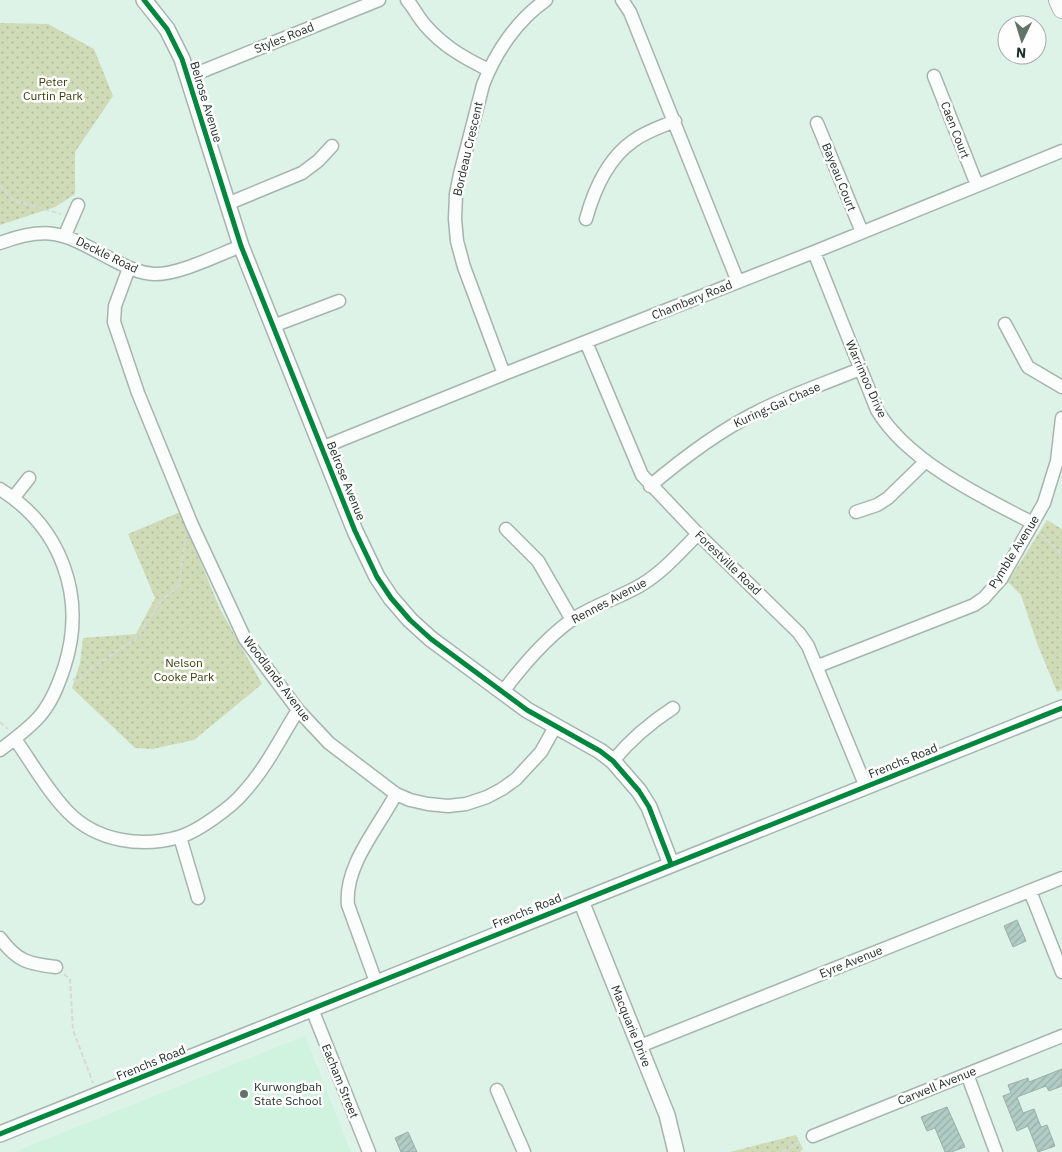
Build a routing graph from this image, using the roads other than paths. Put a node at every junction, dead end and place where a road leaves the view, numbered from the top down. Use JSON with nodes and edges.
{"nodes":[{"id":1,"x":144,"y":0,"type":"edge"},
{"id":2,"x":379,"y":0,"type":"edge"},
{"id":3,"x":407,"y":0,"type":"edge"},
{"id":4,"x":546,"y":0,"type":"edge"},
{"id":5,"x":622,"y":0,"type":"edge"},
{"id":6,"x":1058,"y":0,"type":"edge"},
{"id":7,"x":1062,"y":9,"type":"edge"},
{"id":8,"x":489,"y":70,"type":"junction"},
{"id":9,"x":934,"y":76,"type":"dead end"},
{"id":10,"x":188,"y":77,"type":"junction"},
{"id":11,"x":675,"y":121,"type":"junction"},
{"id":12,"x":817,"y":123,"type":"dead end"},
{"id":13,"x":332,"y":146,"type":"dead end"},
{"id":14,"x":1062,"y":151,"type":"edge"},
{"id":15,"x":977,"y":185,"type":"junction"},
{"id":16,"x":227,"y":204,"type":"junction"},
{"id":17,"x":78,"y":205,"type":"dead end"},
{"id":18,"x":586,"y":219,"type":"dead end"},
{"id":19,"x":862,"y":232,"type":"junction"},
{"id":20,"x":65,"y":235,"type":"junction"},
{"id":21,"x":0,"y":242,"type":"edge"},
{"id":22,"x":241,"y":246,"type":"junction"},
{"id":23,"x":814,"y":252,"type":"junction"},
{"id":24,"x":128,"y":268,"type":"junction"},
{"id":25,"x":738,"y":282,"type":"junction"},
{"id":26,"x":339,"y":301,"type":"dead end"},
{"id":27,"x":1005,"y":324,"type":"dead end"},
{"id":28,"x":273,"y":326,"type":"junction"},
{"id":29,"x":586,"y":342,"type":"junction"},
{"id":30,"x":860,"y":369,"type":"junction"},
{"id":31,"x":504,"y":374,"type":"junction"},
{"id":32,"x":1062,"y":387,"type":"edge"},
{"id":33,"x":1062,"y":418,"type":"edge"},
{"id":34,"x":321,"y":448,"type":"junction"},
{"id":35,"x":926,"y":461,"type":"junction"},
{"id":36,"x":28,"y":478,"type":"dead end"},
{"id":37,"x":650,"y":486,"type":"junction"},
{"id":38,"x":0,"y":489,"type":"edge"},
{"id":39,"x":14,"y":497,"type":"junction"},
{"id":40,"x":856,"y":512,"type":"dead end"},
{"id":41,"x":1033,"y":523,"type":"junction"},
{"id":42,"x":506,"y":529,"type":"dead end"},
{"id":43,"x":698,"y":534,"type":"junction"},
{"id":44,"x":572,"y":620,"type":"junction"},
{"id":45,"x":818,"y":666,"type":"junction"},
{"id":46,"x":502,"y":693,"type":"junction"},
{"id":47,"x":673,"y":708,"type":"dead end"},
{"id":48,"x":1062,"y":708,"type":"edge"},
{"id":49,"x":298,"y":710,"type":"junction"},
{"id":50,"x":555,"y":727,"type":"junction"},
{"id":51,"x":15,"y":739,"type":"junction"},
{"id":52,"x":0,"y":750,"type":"edge"},
{"id":53,"x":613,"y":761,"type":"junction"},
{"id":54,"x":866,"y":787,"type":"junction"},
{"id":55,"x":396,"y":794,"type":"junction"},
{"id":56,"x":180,"y":837,"type":"junction"},
{"id":57,"x":671,"y":864,"type":"junction"},
{"id":58,"x":1062,"y":878,"type":"edge"},
{"id":59,"x":1030,"y":891,"type":"junction"},
{"id":60,"x":198,"y":898,"type":"dead end"},
{"id":61,"x":581,"y":901,"type":"junction"},
{"id":62,"x":0,"y":938,"type":"edge"},
{"id":63,"x":56,"y":967,"type":"road end"},
{"id":64,"x":1062,"y":972,"type":"edge"},
{"id":65,"x":376,"y":982,"type":"junction"},
{"id":66,"x":312,"y":1009,"type":"junction"},
{"id":67,"x":1062,"y":1036,"type":"edge"},
{"id":68,"x":640,"y":1046,"type":"junction"},
{"id":69,"x":967,"y":1074,"type":"junction"},
{"id":70,"x":497,"y":1090,"type":"dead end"},
{"id":71,"x":0,"y":1134,"type":"edge"},
{"id":72,"x":813,"y":1136,"type":"road end"},
{"id":73,"x":369,"y":1152,"type":"edge"},
{"id":74,"x":524,"y":1152,"type":"edge"},
{"id":75,"x":676,"y":1152,"type":"edge"},
{"id":76,"x":996,"y":1152,"type":"edge"}],
"edges":[{"from":1,"to":10,"type":"street","name":"Belrose Avenue"},
{"from":2,"to":10,"type":"street","name":"Styles Road"},
{"from":3,"to":8,"type":"street"},
{"from":4,"to":8,"type":"street","name":"Bordeau Crescent"},
{"from":5,"to":11,"type":"street"},
{"from":6,"to":7,"type":"main road"},
{"from":8,"to":31,"type":"street","name":"Bordeau Crescent"},
{"from":9,"to":15,"type":"street","name":"Caen Court"},
{"from":10,"to":16,"type":"street","name":"Belrose Avenue"},
{"from":11,"to":18,"type":"street"},
{"from":11,"to":25,"type":"street"},
{"from":12,"to":19,"type":"street","name":"Bayeau Court"},
{"from":13,"to":16,"type":"street"},
{"from":14,"to":15,"type":"street","name":"Chambery Road"},
{"from":15,"to":19,"type":"street","name":"Chambery Road"},
{"from":16,"to":22,"type":"street","name":"Belrose Avenue"},
{"from":17,"to":20,"type":"street"},
{"from":19,"to":23,"type":"street","name":"Chambery Road"},
{"from":20,"to":21,"type":"street","name":"Deckle Road"},
{"from":20,"to":24,"type":"street","name":"Deckle Road"},
{"from":22,"to":24,"type":"street","name":"Deckle Road"},
{"from":22,"to":28,"type":"street","name":"Belrose Avenue"},
{"from":23,"to":25,"type":"street","name":"Chambery Road"},
{"from":23,"to":30,"type":"street","name":"Warrimoo Drive"},
{"from":24,"to":49,"type":"street","name":"Woodlands Avenue"},
{"from":25,"to":29,"type":"street","name":"Chambery Road"},
{"from":26,"to":28,"type":"street"},
{"from":27,"to":32,"type":"street"},
{"from":28,"to":34,"type":"street","name":"Belrose Avenue"},
{"from":29,"to":31,"type":"street","name":"Chambery Road"},
{"from":29,"to":37,"type":"street","name":"Forestville Road"},
{"from":30,"to":35,"type":"street","name":"Warrimoo Drive"},
{"from":30,"to":37,"type":"street","name":"Kuring-Gai Chase"},
{"from":31,"to":34,"type":"street","name":"Chambery Road"},
{"from":33,"to":41,"type":"street","name":"Pymble Avenue"},
{"from":34,"to":46,"type":"street","name":"Belrose Avenue"},
{"from":35,"to":40,"type":"street"},
{"from":35,"to":41,"type":"street","name":"Warrimoo Drive"},
{"from":36,"to":39,"type":"street"},
{"from":37,"to":43,"type":"street","name":"Forestville Road"},
{"from":38,"to":39,"type":"street"},
{"from":39,"to":51,"type":"street"},
{"from":41,"to":45,"type":"street","name":"Pymble Avenue"},
{"from":42,"to":44,"type":"street"},
{"from":43,"to":44,"type":"street","name":"Rennes Avenue"},
{"from":43,"to":45,"type":"street","name":"Forestville Road"},
{"from":44,"to":46,"type":"street","name":"Rennes Avenue"},
{"from":45,"to":54,"type":"street","name":"Forestville Road"},
{"from":46,"to":50,"type":"street","name":"Belrose Avenue"},
{"from":47,"to":53,"type":"street"},
{"from":48,"to":54,"type":"street","name":"Frenchs Road"},
{"from":49,"to":55,"type":"street","name":"Woodlands Avenue"},
{"from":49,"to":56,"type":"street"},
{"from":50,"to":53,"type":"street","name":"Belrose Avenue"},
{"from":50,"to":55,"type":"street","name":"Woodlands Avenue"},
{"from":51,"to":52,"type":"street"},
{"from":51,"to":56,"type":"street"},
{"from":53,"to":57,"type":"street","name":"Belrose Avenue"},
{"from":54,"to":57,"type":"street","name":"Frenchs Road"},
{"from":55,"to":65,"type":"street"},
{"from":56,"to":60,"type":"street"},
{"from":57,"to":61,"type":"street","name":"Frenchs Road"},
{"from":58,"to":59,"type":"street","name":"Eyre Avenue"},
{"from":59,"to":64,"type":"street"},
{"from":59,"to":68,"type":"street","name":"Eyre Avenue"},
{"from":61,"to":65,"type":"street","name":"Frenchs Road"},
{"from":61,"to":68,"type":"street","name":"Macquarie Drive"},
{"from":62,"to":63,"type":"street"},
{"from":65,"to":66,"type":"street","name":"Frenchs Road"},
{"from":66,"to":71,"type":"street","name":"Frenchs Road"},
{"from":66,"to":73,"type":"street","name":"Eacham Street"},
{"from":67,"to":69,"type":"street","name":"Carwell Avenue"},
{"from":68,"to":75,"type":"street","name":"Macquarie Drive"},
{"from":69,"to":72,"type":"street","name":"Carwell Avenue"},
{"from":69,"to":76,"type":"street"},
{"from":70,"to":74,"type":"street"}]}
